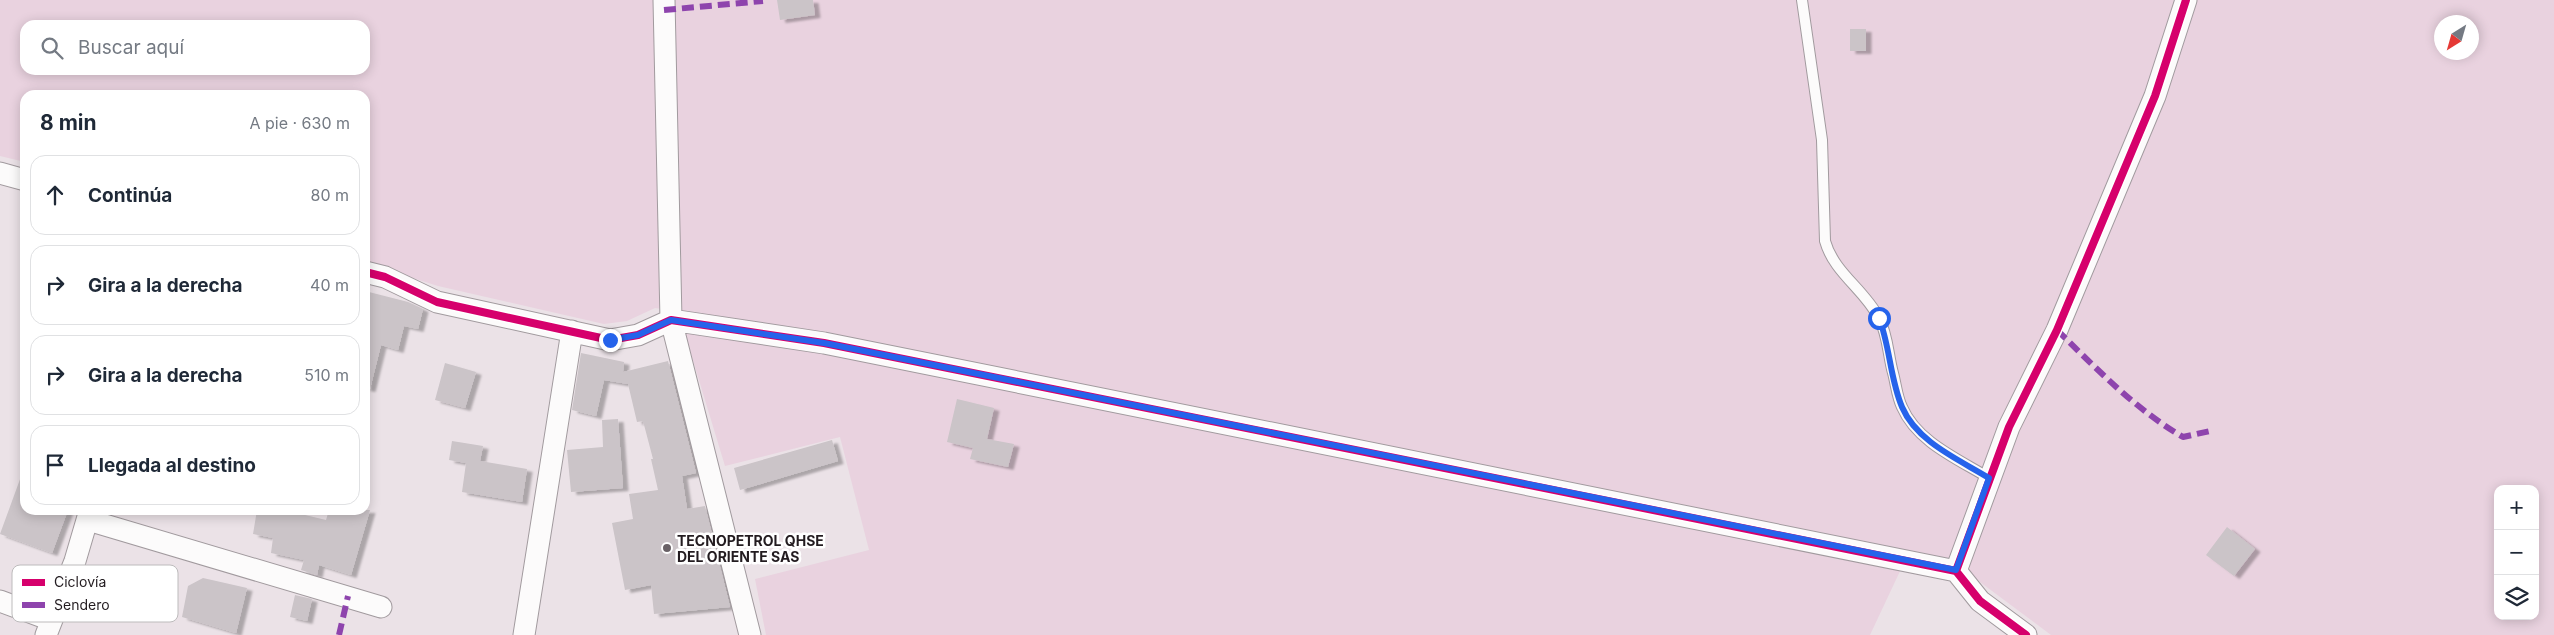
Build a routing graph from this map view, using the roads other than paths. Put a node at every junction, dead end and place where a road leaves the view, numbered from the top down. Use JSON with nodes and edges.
{"nodes":[{"id":1,"x":664,"y":0,"type":"edge"},
{"id":2,"x":1802,"y":0,"type":"edge"},
{"id":3,"x":2186,"y":0,"type":"edge"},
{"id":4,"x":0,"y":173,"type":"edge"},
{"id":5,"x":20,"y":179,"type":"edge"},
{"id":6,"x":370,"y":273,"type":"edge"},
{"id":7,"x":671,"y":320,"type":"junction"},
{"id":8,"x":572,"y":331,"type":"junction"},
{"id":9,"x":1989,"y":478,"type":"junction"},
{"id":10,"x":89,"y":515,"type":"edge"},
{"id":11,"x":71,"y":565,"type":"edge"},
{"id":12,"x":1956,"y":570,"type":"junction"},
{"id":13,"x":0,"y":601,"type":"edge"},
{"id":14,"x":381,"y":607,"type":"dead end"},
{"id":15,"x":12,"y":608,"type":"edge"},
{"id":16,"x":524,"y":635,"type":"edge"},
{"id":17,"x":750,"y":635,"type":"edge"},
{"id":18,"x":2026,"y":635,"type":"edge"}],
"edges":[{"from":1,"to":7,"type":"street"},
{"from":2,"to":9,"type":"lane"},
{"from":3,"to":9,"type":"street"},
{"from":4,"to":5,"type":"street"},
{"from":6,"to":8,"type":"street"},
{"from":7,"to":8,"type":"street"},
{"from":7,"to":12,"type":"street"},
{"from":7,"to":17,"type":"street"},
{"from":8,"to":16,"type":"street"},
{"from":9,"to":12,"type":"street"},
{"from":10,"to":11,"type":"street"},
{"from":10,"to":14,"type":"street"},
{"from":12,"to":18,"type":"street"},
{"from":13,"to":15,"type":"street"}]}
